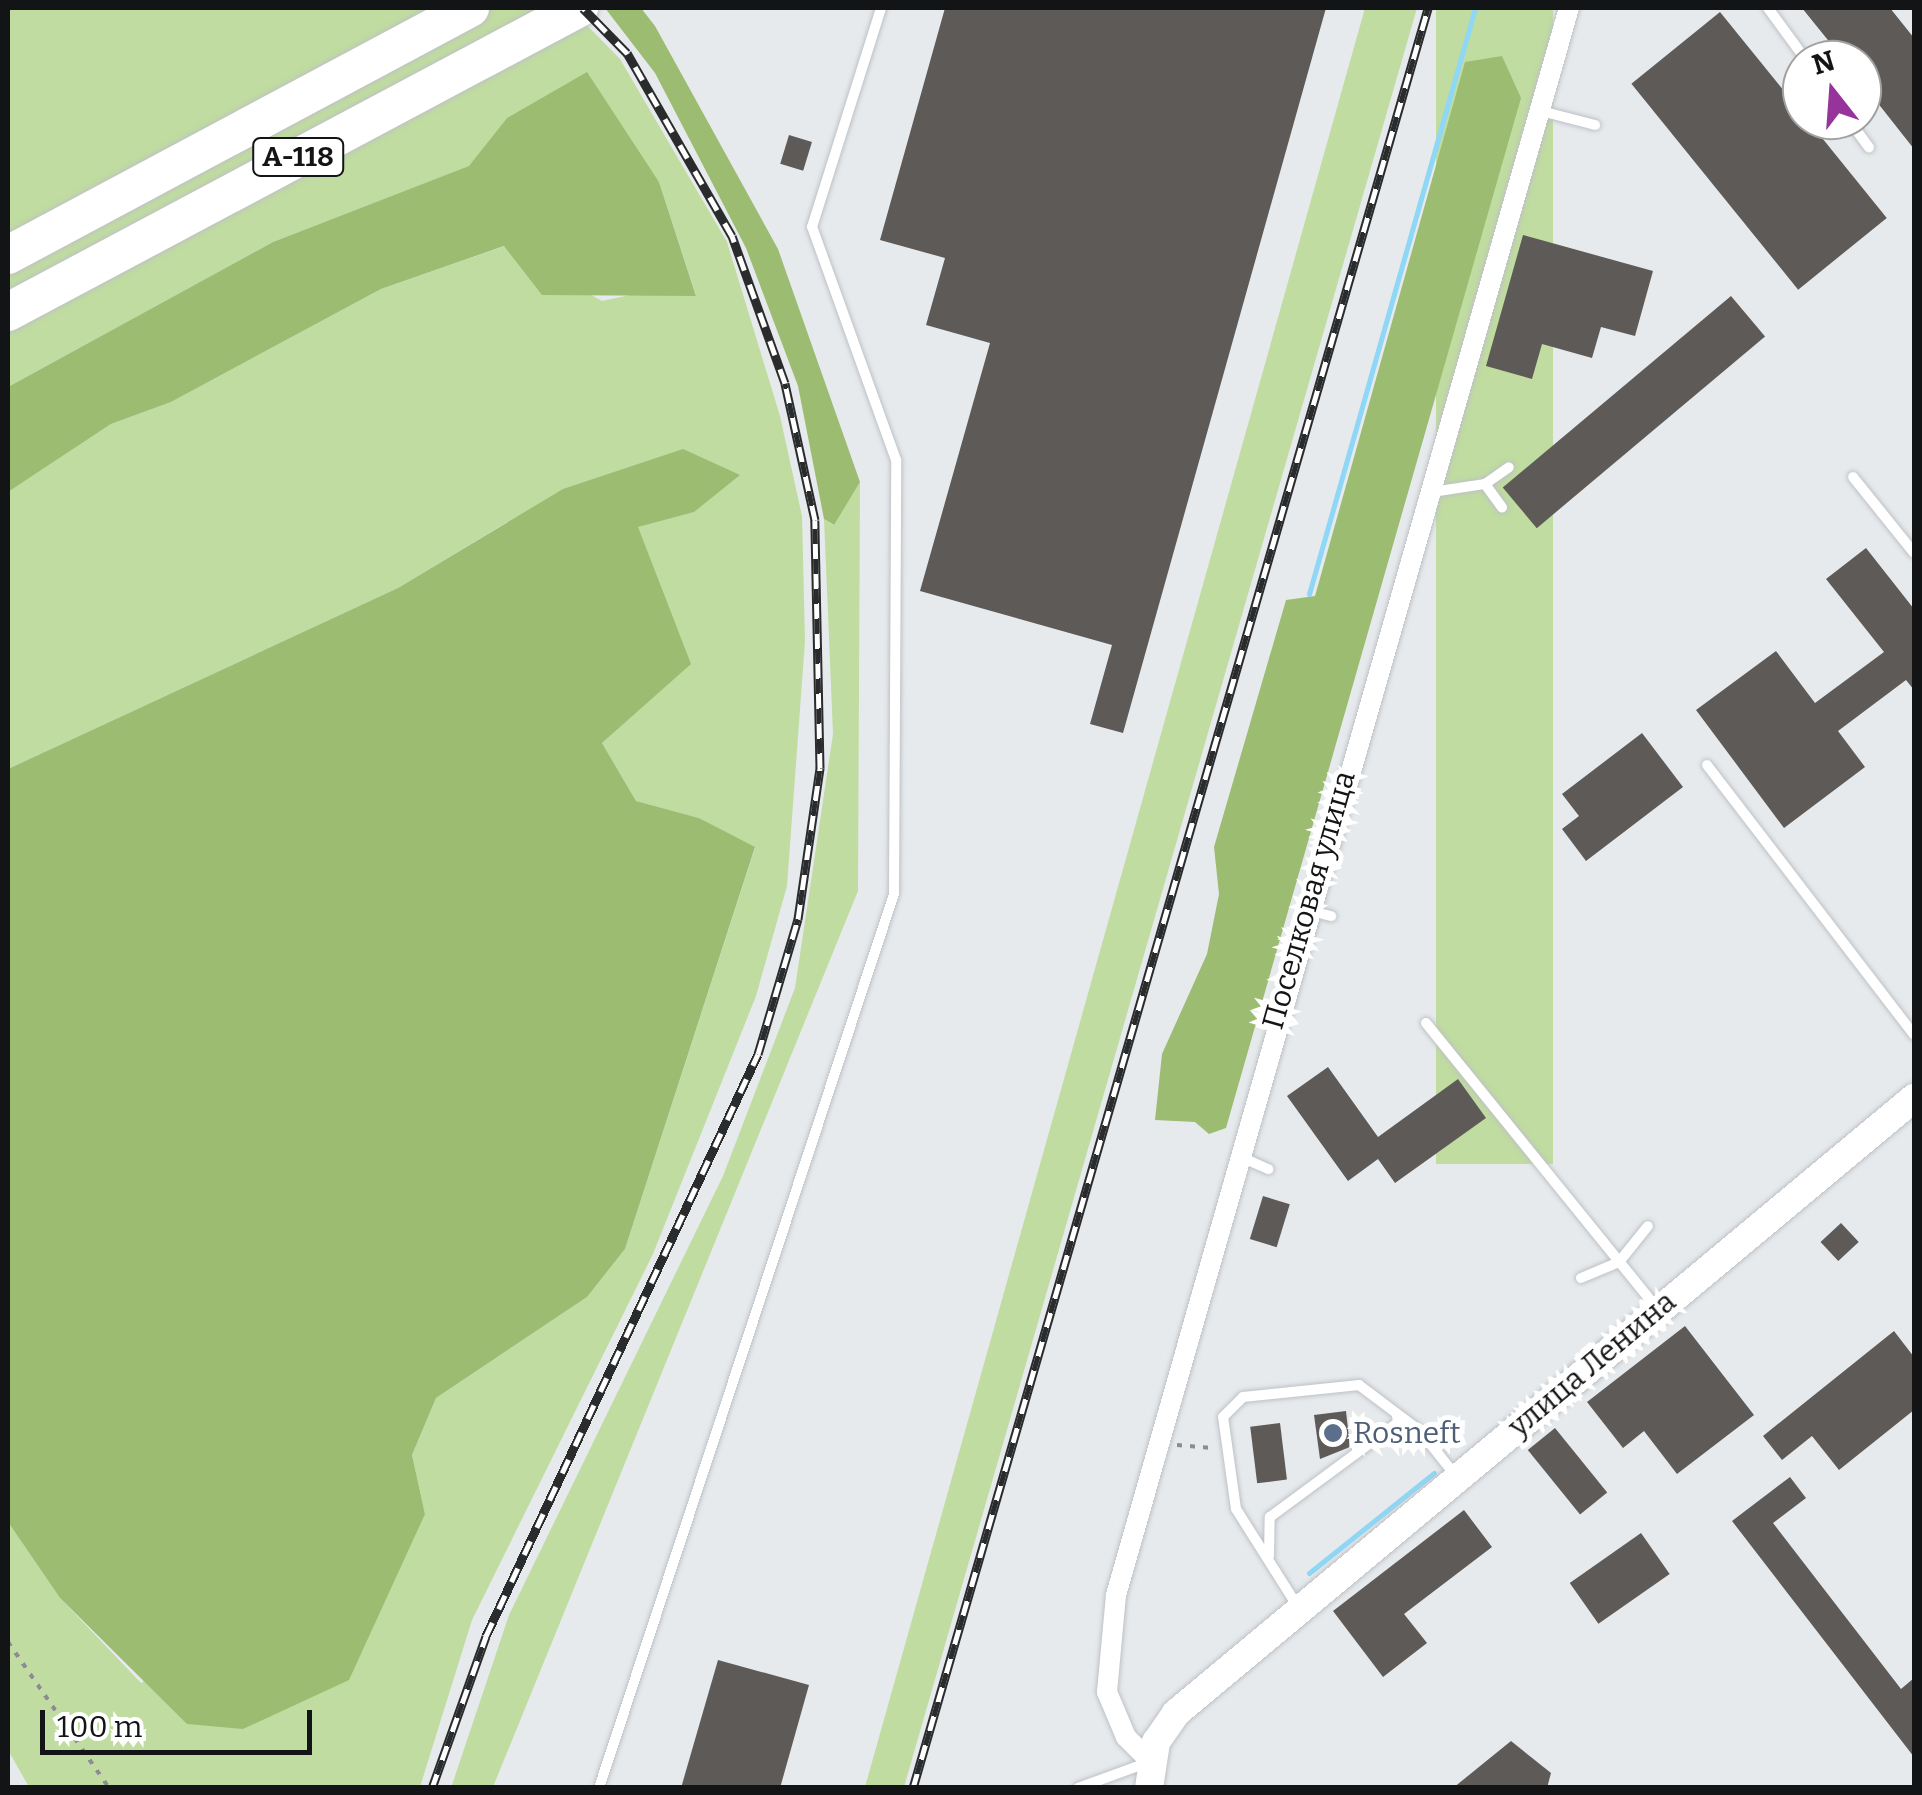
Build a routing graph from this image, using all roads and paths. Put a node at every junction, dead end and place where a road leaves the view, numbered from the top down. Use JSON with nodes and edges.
{"nodes":[{"id":1,"x":470,"y":8,"type":"edge"},
{"id":2,"x":579,"y":8,"type":"edge"},
{"id":3,"x":881,"y":8,"type":"edge"},
{"id":4,"x":1569,"y":8,"type":"edge"},
{"id":5,"x":1768,"y":8,"type":"edge"},
{"id":6,"x":1791,"y":40,"type":"edge"},
{"id":7,"x":1540,"y":110,"type":"junction"},
{"id":8,"x":1595,"y":125,"type":"dead end"},
{"id":9,"x":1863,"y":140,"type":"edge"},
{"id":10,"x":1869,"y":148,"type":"dead end"},
{"id":11,"x":8,"y":255,"type":"edge"},
{"id":12,"x":8,"y":312,"type":"edge"},
{"id":13,"x":1509,"y":467,"type":"dead end"},
{"id":14,"x":1853,"y":477,"type":"dead end"},
{"id":15,"x":1485,"y":484,"type":"junction"},
{"id":16,"x":1426,"y":493,"type":"junction"},
{"id":17,"x":1502,"y":507,"type":"dead end"},
{"id":18,"x":1914,"y":553,"type":"edge"},
{"id":19,"x":1708,"y":766,"type":"dead end"},
{"id":20,"x":1306,"y":909,"type":"junction"},
{"id":21,"x":1331,"y":916,"type":"dead end"},
{"id":22,"x":1426,"y":1024,"type":"dead end"},
{"id":23,"x":1914,"y":1035,"type":"edge"},
{"id":24,"x":1914,"y":1098,"type":"edge"},
{"id":25,"x":1236,"y":1155,"type":"junction"},
{"id":26,"x":1268,"y":1170,"type":"dead end"},
{"id":27,"x":1648,"y":1226,"type":"dead end"},
{"id":28,"x":1619,"y":1262,"type":"junction"},
{"id":29,"x":1581,"y":1278,"type":"dead end"},
{"id":30,"x":1658,"y":1310,"type":"junction"},
{"id":31,"x":1403,"y":1418,"type":"junction"},
{"id":32,"x":1157,"y":1444,"type":"junction"},
{"id":33,"x":1227,"y":1448,"type":"junction"},
{"id":34,"x":1457,"y":1476,"type":"junction"},
{"id":35,"x":1269,"y":1558,"type":"junction"},
{"id":36,"x":1300,"y":1610,"type":"junction"},
{"id":37,"x":8,"y":1642,"type":"edge"},
{"id":38,"x":1150,"y":1774,"type":"edge"},
{"id":39,"x":109,"y":1788,"type":"edge"},
{"id":40,"x":599,"y":1788,"type":"edge"},
{"id":41,"x":1078,"y":1788,"type":"edge"}],
"edges":[{"from":1,"to":11,"type":"highway","number":"А-118"},
{"from":2,"to":12,"type":"highway","number":"А-118"},
{"from":3,"to":40,"type":"lane"},
{"from":4,"to":7,"type":"street","name":"Поселковая улица"},
{"from":5,"to":6,"type":"lane"},
{"from":7,"to":8,"type":"lane"},
{"from":7,"to":16,"type":"street","name":"Поселковая улица"},
{"from":9,"to":10,"type":"lane"},
{"from":13,"to":15,"type":"lane"},
{"from":14,"to":18,"type":"lane"},
{"from":15,"to":16,"type":"lane"},
{"from":15,"to":17,"type":"lane"},
{"from":16,"to":20,"type":"street","name":"Поселковая улица"},
{"from":19,"to":23,"type":"lane"},
{"from":20,"to":21,"type":"lane"},
{"from":20,"to":25,"type":"street","name":"Поселковая улица"},
{"from":22,"to":28,"type":"lane"},
{"from":24,"to":30,"type":"street","name":"улица Ленина"},
{"from":25,"to":26,"type":"lane"},
{"from":25,"to":32,"type":"street","name":"Поселковая улица"},
{"from":27,"to":28,"type":"lane"},
{"from":28,"to":29,"type":"lane"},
{"from":28,"to":30,"type":"lane"},
{"from":30,"to":34,"type":"street","name":"улица Ленина"},
{"from":31,"to":33,"type":"lane"},
{"from":31,"to":34,"type":"lane"},
{"from":31,"to":35,"type":"lane"},
{"from":32,"to":33,"type":"path"},
{"from":32,"to":38,"type":"street","name":"Поселковая улица"},
{"from":33,"to":35,"type":"lane"},
{"from":34,"to":36,"type":"street","name":"улица Ленина"},
{"from":35,"to":36,"type":"lane"},
{"from":36,"to":38,"type":"street","name":"улица Ленина"},
{"from":37,"to":39,"type":"path"},
{"from":38,"to":41,"type":"lane"}]}
